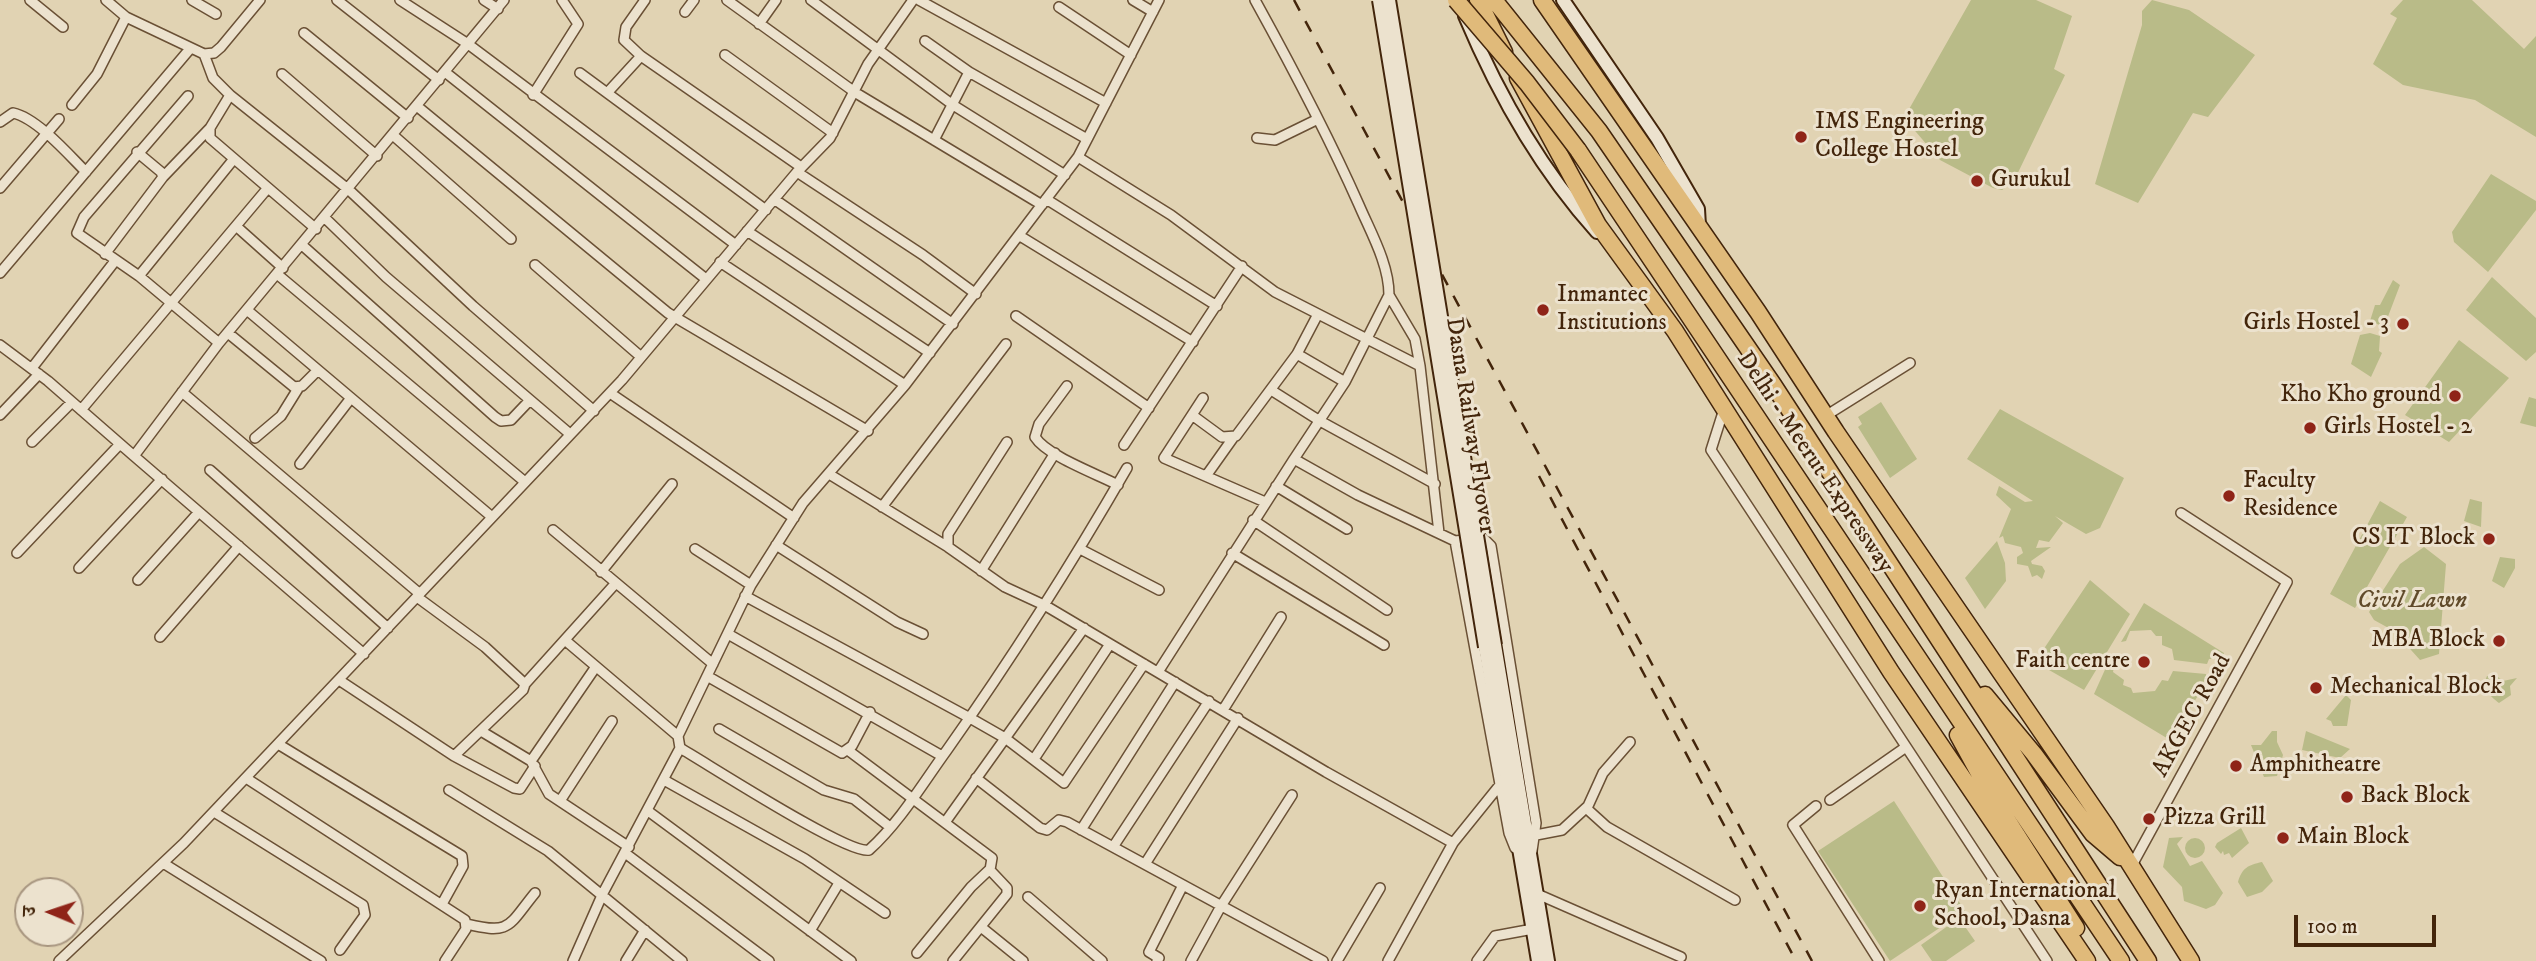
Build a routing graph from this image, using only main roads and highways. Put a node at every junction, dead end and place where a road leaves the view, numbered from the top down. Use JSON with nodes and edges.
{"nodes":[{"id":1,"x":1379,"y":0,"type":"edge"},
{"id":2,"x":1389,"y":0,"type":"edge"},
{"id":3,"x":1457,"y":0,"type":"edge"},
{"id":4,"x":1478,"y":0,"type":"edge"},
{"id":5,"x":1494,"y":0,"type":"edge"},
{"id":6,"x":1542,"y":0,"type":"edge"},
{"id":7,"x":1563,"y":0,"type":"edge"},
{"id":8,"x":1699,"y":226,"type":"junction"},
{"id":9,"x":1626,"y":263,"type":"junction"},
{"id":10,"x":1938,"y":639,"type":"junction"},
{"id":11,"x":1914,"y":653,"type":"junction"},
{"id":12,"x":1520,"y":816,"type":"junction"},
{"id":13,"x":1526,"y":858,"type":"junction"},
{"id":14,"x":2132,"y":867,"type":"junction"},
{"id":15,"x":1548,"y":960,"type":"edge"},
{"id":16,"x":2087,"y":961,"type":"edge"},
{"id":17,"x":2095,"y":961,"type":"edge"},
{"id":18,"x":2122,"y":961,"type":"edge"},
{"id":19,"x":2148,"y":961,"type":"edge"},
{"id":20,"x":2191,"y":961,"type":"edge"}],
"edges":[{"from":1,"to":12,"type":"main road","name":"Dasna Railway Flyover","bridge":true},
{"from":2,"to":12,"type":"main road","name":"Dasna Railway Flyover","bridge":true},
{"from":3,"to":9,"type":"main road"},
{"from":3,"to":11,"type":"highway","name":"Delhi - Meerut Expressway","bridge":true},
{"from":4,"to":9,"type":"highway"},
{"from":5,"to":10,"type":"highway","name":"Delhi - Meerut Expressway"},
{"from":6,"to":8,"type":"highway"},
{"from":7,"to":8,"type":"main road"},
{"from":8,"to":14,"type":"highway"},
{"from":9,"to":16,"type":"highway"},
{"from":10,"to":14,"type":"highway"},
{"from":10,"to":19,"type":"highway","name":"Delhi - Meerut Expressway"},
{"from":11,"to":17,"type":"highway"},
{"from":11,"to":18,"type":"highway","name":"Delhi - Meerut Expressway"},
{"from":12,"to":13,"type":"main road","name":"Dasna Railway Flyover"},
{"from":13,"to":15,"type":"main road"},
{"from":13,"to":15,"type":"main road"},
{"from":14,"to":20,"type":"highway"}]}
